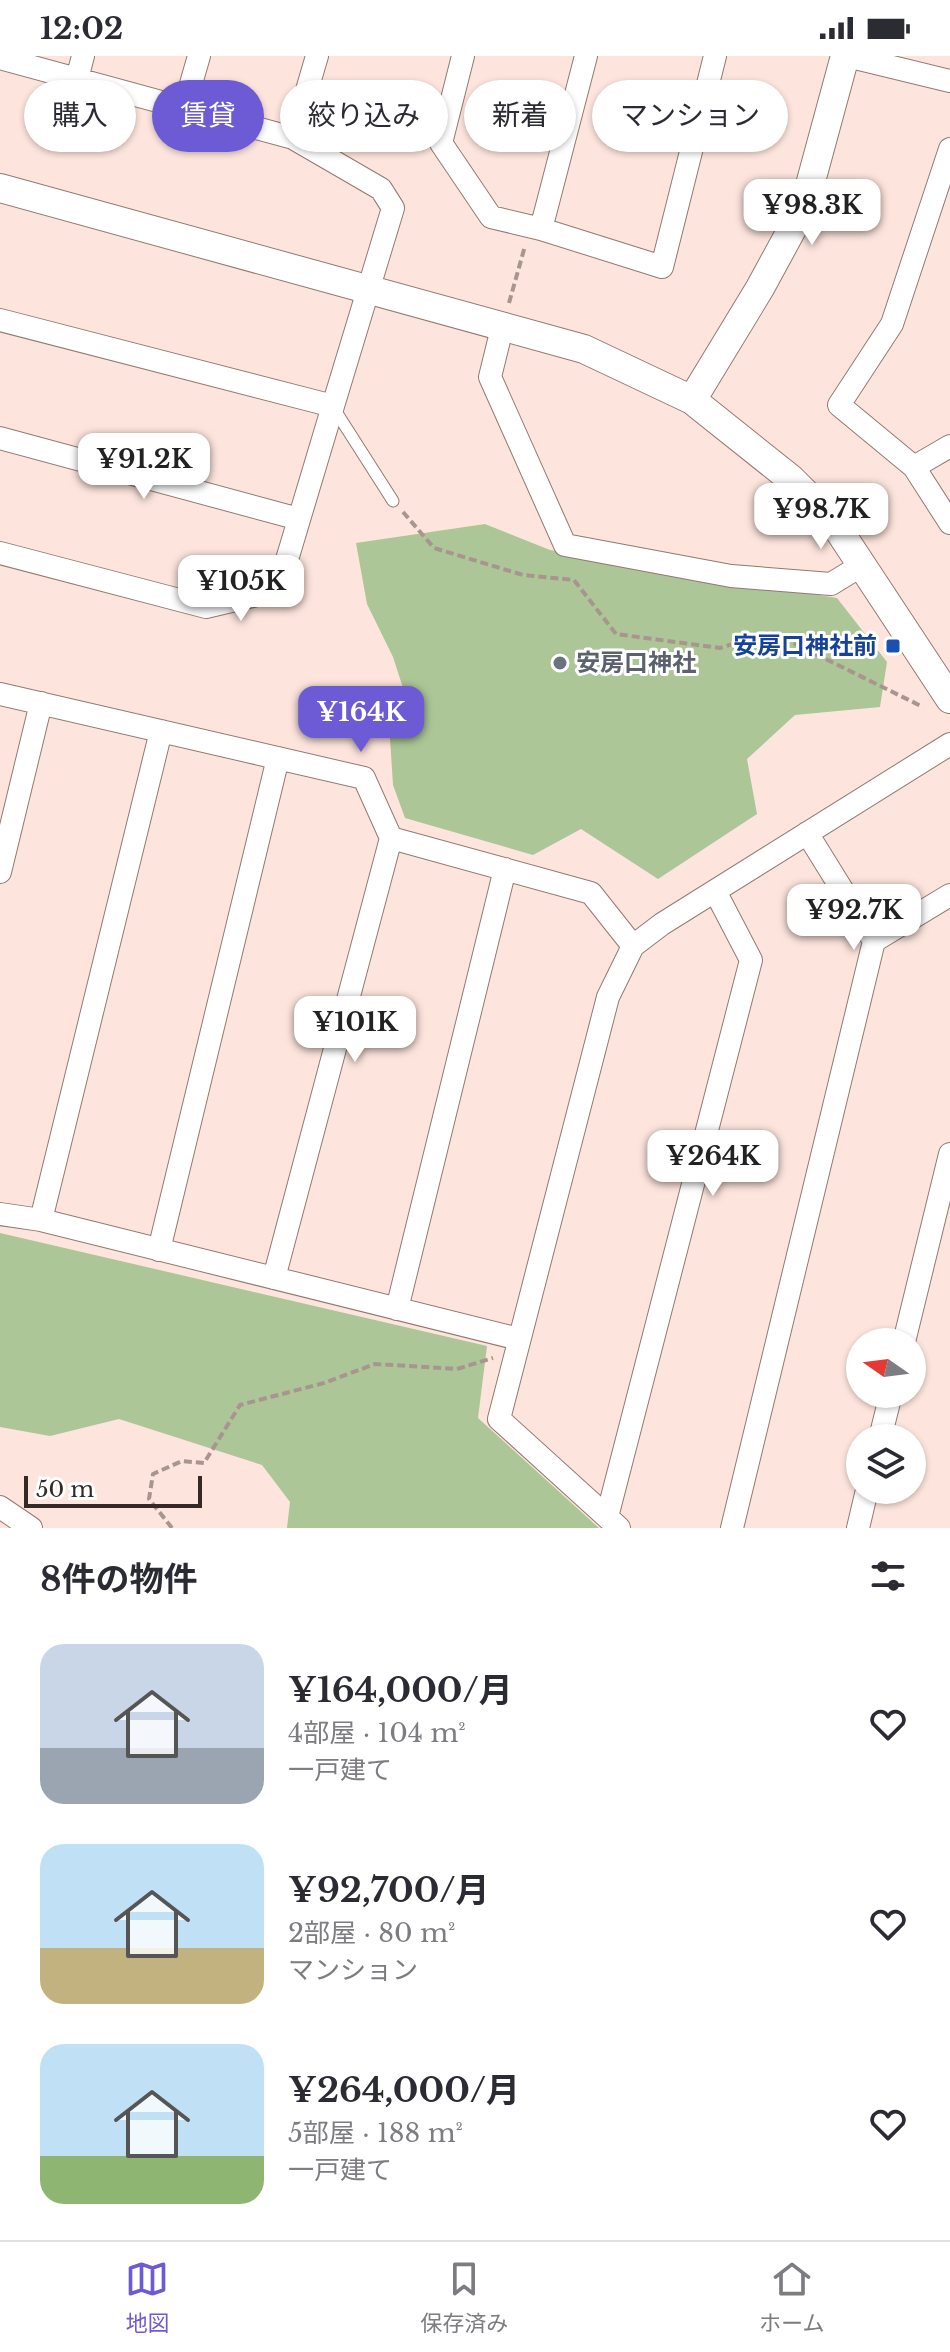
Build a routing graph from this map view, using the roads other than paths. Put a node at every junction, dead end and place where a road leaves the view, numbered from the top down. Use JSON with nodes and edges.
{"nodes":[{"id":1,"x":83,"y":56,"type":"edge"},
{"id":2,"x":199,"y":56,"type":"edge"},
{"id":3,"x":317,"y":56,"type":"edge"},
{"id":4,"x":463,"y":56,"type":"edge"},
{"id":5,"x":586,"y":56,"type":"edge"},
{"id":6,"x":715,"y":56,"type":"edge"},
{"id":7,"x":846,"y":56,"type":"edge"},
{"id":8,"x":0,"y":58,"type":"edge"},
{"id":9,"x":77,"y":79,"type":"junction"},
{"id":10,"x":192,"y":80,"type":"edge"},
{"id":11,"x":310,"y":80,"type":"edge"},
{"id":12,"x":950,"y":81,"type":"edge"},
{"id":13,"x":152,"y":99,"type":"edge"},
{"id":14,"x":950,"y":149,"type":"edge"},
{"id":15,"x":317,"y":152,"type":"edge"},
{"id":16,"x":0,"y":188,"type":"edge"},
{"id":17,"x":536,"y":228,"type":"junction"},
{"id":18,"x":367,"y":287,"type":"junction"},
{"id":19,"x":0,"y":320,"type":"edge"},
{"id":20,"x":503,"y":324,"type":"junction"},
{"id":21,"x":692,"y":400,"type":"junction"},
{"id":22,"x":333,"y":406,"type":"junction"},
{"id":23,"x":0,"y":438,"type":"edge"},
{"id":24,"x":950,"y":446,"type":"edge"},
{"id":25,"x":914,"y":467,"type":"junction"},
{"id":26,"x":393,"y":501,"type":"road end"},
{"id":27,"x":299,"y":519,"type":"junction"},
{"id":28,"x":950,"y":523,"type":"edge"},
{"id":29,"x":0,"y":553,"type":"edge"},
{"id":30,"x":862,"y":565,"type":"junction"},
{"id":31,"x":0,"y":694,"type":"edge"},
{"id":32,"x":41,"y":703,"type":"junction"},
{"id":33,"x":943,"y":707,"type":"edge"},
{"id":34,"x":161,"y":731,"type":"junction"},
{"id":35,"x":950,"y":744,"type":"edge"},
{"id":36,"x":278,"y":758,"type":"junction"},
{"id":37,"x":807,"y":833,"type":"junction"},
{"id":38,"x":391,"y":838,"type":"junction"},
{"id":39,"x":505,"y":869,"type":"junction"},
{"id":40,"x":0,"y":872,"type":"edge"},
{"id":41,"x":715,"y":891,"type":"junction"},
{"id":42,"x":950,"y":895,"type":"edge"},
{"id":43,"x":874,"y":941,"type":"junction"},
{"id":44,"x":633,"y":946,"type":"junction"},
{"id":45,"x":950,"y":1154,"type":"edge"},
{"id":46,"x":0,"y":1214,"type":"edge"},
{"id":47,"x":41,"y":1220,"type":"junction"},
{"id":48,"x":159,"y":1250,"type":"junction"},
{"id":49,"x":274,"y":1278,"type":"junction"},
{"id":50,"x":397,"y":1309,"type":"junction"},
{"id":51,"x":907,"y":1328,"type":"edge"},
{"id":52,"x":517,"y":1346,"type":"junction"},
{"id":53,"x":864,"y":1504,"type":"edge"},
{"id":54,"x":0,"y":1507,"type":"edge"},
{"id":55,"x":613,"y":1523,"type":"edge"},
{"id":56,"x":31,"y":1528,"type":"edge"},
{"id":57,"x":732,"y":1528,"type":"edge"},
{"id":58,"x":858,"y":1528,"type":"edge"}],
"edges":[{"from":1,"to":9,"type":"street"},
{"from":2,"to":10,"type":"street"},
{"from":3,"to":11,"type":"street"},
{"from":4,"to":17,"type":"street"},
{"from":5,"to":17,"type":"street"},
{"from":6,"to":17,"type":"street"},
{"from":7,"to":12,"type":"street"},
{"from":7,"to":21,"type":"street"},
{"from":8,"to":9,"type":"street"},
{"from":9,"to":13,"type":"street"},
{"from":14,"to":25,"type":"street"},
{"from":15,"to":18,"type":"street"},
{"from":16,"to":18,"type":"street"},
{"from":18,"to":20,"type":"street"},
{"from":18,"to":22,"type":"street"},
{"from":19,"to":22,"type":"street"},
{"from":20,"to":21,"type":"street"},
{"from":20,"to":30,"type":"street"},
{"from":21,"to":30,"type":"street"},
{"from":22,"to":26,"type":"lane"},
{"from":22,"to":27,"type":"street"},
{"from":23,"to":27,"type":"street"},
{"from":24,"to":25,"type":"street"},
{"from":25,"to":28,"type":"street"},
{"from":27,"to":29,"type":"street"},
{"from":30,"to":33,"type":"street"},
{"from":31,"to":32,"type":"street"},
{"from":32,"to":34,"type":"street"},
{"from":32,"to":40,"type":"street"},
{"from":34,"to":36,"type":"street"},
{"from":34,"to":47,"type":"street"},
{"from":35,"to":37,"type":"street"},
{"from":36,"to":38,"type":"street"},
{"from":36,"to":48,"type":"street"},
{"from":37,"to":41,"type":"street"},
{"from":37,"to":43,"type":"street"},
{"from":38,"to":39,"type":"street"},
{"from":38,"to":49,"type":"street"},
{"from":39,"to":44,"type":"street"},
{"from":39,"to":50,"type":"street"},
{"from":41,"to":44,"type":"street"},
{"from":41,"to":55,"type":"street"},
{"from":42,"to":43,"type":"street"},
{"from":43,"to":57,"type":"street"},
{"from":44,"to":52,"type":"street"},
{"from":45,"to":51,"type":"street"},
{"from":46,"to":47,"type":"street"},
{"from":47,"to":48,"type":"street"},
{"from":48,"to":49,"type":"street"},
{"from":49,"to":50,"type":"street"},
{"from":50,"to":52,"type":"street"},
{"from":52,"to":55,"type":"street"},
{"from":53,"to":58,"type":"street"},
{"from":54,"to":56,"type":"street"}]}
